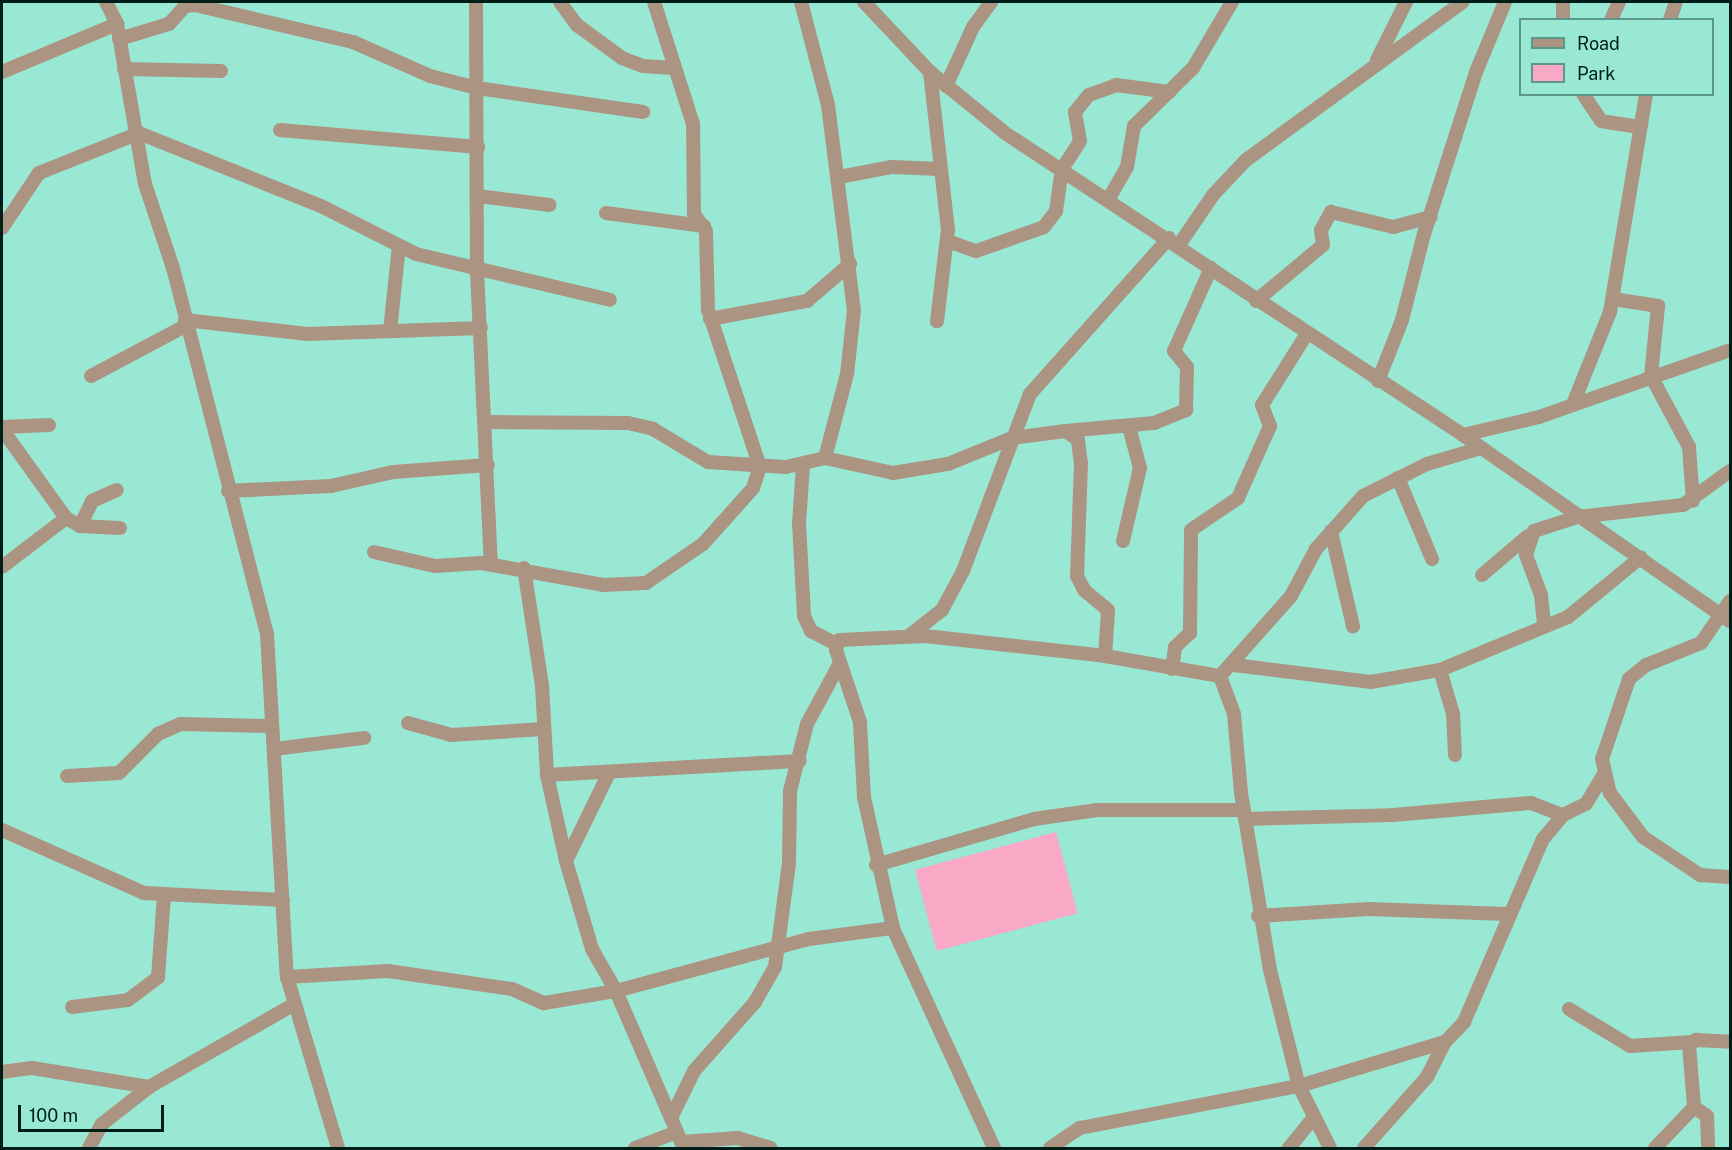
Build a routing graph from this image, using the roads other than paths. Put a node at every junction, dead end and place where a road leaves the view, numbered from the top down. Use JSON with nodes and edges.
{"nodes":[{"id":1,"x":106,"y":2,"type":"edge"},
{"id":2,"x":474,"y":2,"type":"edge"},
{"id":3,"x":560,"y":2,"type":"edge"},
{"id":4,"x":654,"y":2,"type":"edge"},
{"id":5,"x":801,"y":2,"type":"edge"},
{"id":6,"x":864,"y":2,"type":"edge"},
{"id":7,"x":991,"y":2,"type":"edge"},
{"id":8,"x":1233,"y":2,"type":"edge"},
{"id":9,"x":1406,"y":2,"type":"edge"},
{"id":10,"x":1463,"y":2,"type":"edge"},
{"id":11,"x":1505,"y":2,"type":"edge"},
{"id":12,"x":1563,"y":2,"type":"edge"},
{"id":13,"x":1619,"y":2,"type":"edge"},
{"id":14,"x":1676,"y":2,"type":"edge"},
{"id":15,"x":1563,"y":18,"type":"edge"},
{"id":16,"x":1612,"y":18,"type":"edge"},
{"id":17,"x":1671,"y":18,"type":"edge"},
{"id":18,"x":117,"y":24,"type":"junction"},
{"id":19,"x":119,"y":39,"type":"junction"},
{"id":20,"x":1376,"y":61,"type":"junction"},
{"id":21,"x":673,"y":68,"type":"junction"},
{"id":22,"x":124,"y":69,"type":"junction"},
{"id":23,"x":221,"y":71,"type":"dead end"},
{"id":24,"x":2,"y":72,"type":"edge"},
{"id":25,"x":930,"y":72,"type":"junction"},
{"id":26,"x":946,"y":86,"type":"junction"},
{"id":27,"x":477,"y":88,"type":"junction"},
{"id":28,"x":1170,"y":92,"type":"junction"},
{"id":29,"x":1584,"y":96,"type":"edge"},
{"id":30,"x":1646,"y":96,"type":"edge"},
{"id":31,"x":643,"y":112,"type":"dead end"},
{"id":32,"x":1638,"y":127,"type":"junction"},
{"id":33,"x":280,"y":130,"type":"dead end"},
{"id":34,"x":139,"y":134,"type":"junction"},
{"id":35,"x":478,"y":147,"type":"junction"},
{"id":36,"x":939,"y":169,"type":"junction"},
{"id":37,"x":1062,"y":169,"type":"junction"},
{"id":38,"x":839,"y":177,"type":"junction"},
{"id":39,"x":478,"y":196,"type":"junction"},
{"id":40,"x":1108,"y":200,"type":"junction"},
{"id":41,"x":549,"y":205,"type":"dead end"},
{"id":42,"x":606,"y":213,"type":"dead end"},
{"id":43,"x":1431,"y":217,"type":"junction"},
{"id":44,"x":704,"y":226,"type":"junction"},
{"id":45,"x":2,"y":228,"type":"edge"},
{"id":46,"x":948,"y":241,"type":"junction"},
{"id":47,"x":1174,"y":242,"type":"junction"},
{"id":48,"x":399,"y":246,"type":"junction"},
{"id":49,"x":850,"y":264,"type":"junction"},
{"id":50,"x":1211,"y":268,"type":"junction"},
{"id":51,"x":477,"y":271,"type":"junction"},
{"id":52,"x":1613,"y":299,"type":"junction"},
{"id":53,"x":610,"y":300,"type":"dead end"},
{"id":54,"x":1256,"y":301,"type":"junction"},
{"id":55,"x":710,"y":319,"type":"junction"},
{"id":56,"x":937,"y":321,"type":"dead end"},
{"id":57,"x":186,"y":323,"type":"junction"},
{"id":58,"x":481,"y":328,"type":"junction"},
{"id":59,"x":390,"y":331,"type":"junction"},
{"id":60,"x":1306,"y":335,"type":"junction"},
{"id":61,"x":1731,"y":350,"type":"edge"},
{"id":62,"x":91,"y":376,"type":"dead end"},
{"id":63,"x":1652,"y":376,"type":"junction"},
{"id":64,"x":1378,"y":381,"type":"junction"},
{"id":65,"x":1573,"y":404,"type":"junction"},
{"id":66,"x":488,"y":422,"type":"junction"},
{"id":67,"x":49,"y":425,"type":"dead end"},
{"id":68,"x":1129,"y":427,"type":"junction"},
{"id":69,"x":2,"y":428,"type":"edge"},
{"id":70,"x":1066,"y":431,"type":"junction"},
{"id":71,"x":1463,"y":435,"type":"junction"},
{"id":72,"x":1012,"y":438,"type":"junction"},
{"id":73,"x":1481,"y":448,"type":"junction"},
{"id":74,"x":825,"y":458,"type":"junction"},
{"id":75,"x":488,"y":465,"type":"junction"},
{"id":76,"x":803,"y":465,"type":"junction"},
{"id":77,"x":760,"y":467,"type":"junction"},
{"id":78,"x":1731,"y":471,"type":"edge"},
{"id":79,"x":1398,"y":478,"type":"junction"},
{"id":80,"x":117,"y":490,"type":"dead end"},
{"id":81,"x":228,"y":491,"type":"junction"},
{"id":82,"x":1693,"y":501,"type":"junction"},
{"id":83,"x":1577,"y":517,"type":"junction"},
{"id":84,"x":66,"y":518,"type":"junction"},
{"id":85,"x":80,"y":526,"type":"junction"},
{"id":86,"x":120,"y":528,"type":"dead end"},
{"id":87,"x":1331,"y":531,"type":"junction"},
{"id":88,"x":1528,"y":536,"type":"junction"},
{"id":89,"x":1124,"y":541,"type":"dead end"},
{"id":90,"x":374,"y":552,"type":"dead end"},
{"id":91,"x":1641,"y":557,"type":"junction"},
{"id":92,"x":1432,"y":559,"type":"dead end"},
{"id":93,"x":492,"y":565,"type":"junction"},
{"id":94,"x":2,"y":567,"type":"edge"},
{"id":95,"x":524,"y":568,"type":"junction"},
{"id":96,"x":1482,"y":574,"type":"dead end"},
{"id":97,"x":1731,"y":601,"type":"edge"},
{"id":98,"x":1726,"y":618,"type":"edge"},
{"id":99,"x":1544,"y":624,"type":"junction"},
{"id":100,"x":1353,"y":626,"type":"dead end"},
{"id":101,"x":910,"y":635,"type":"junction"},
{"id":102,"x":837,"y":644,"type":"junction"},
{"id":103,"x":1105,"y":656,"type":"junction"},
{"id":104,"x":840,"y":663,"type":"junction"},
{"id":105,"x":1234,"y":665,"type":"junction"},
{"id":106,"x":1172,"y":669,"type":"junction"},
{"id":107,"x":1440,"y":670,"type":"junction"},
{"id":108,"x":1220,"y":676,"type":"junction"},
{"id":109,"x":408,"y":723,"type":"dead end"},
{"id":110,"x":271,"y":726,"type":"junction"},
{"id":111,"x":543,"y":729,"type":"junction"},
{"id":112,"x":364,"y":738,"type":"dead end"},
{"id":113,"x":274,"y":749,"type":"junction"},
{"id":114,"x":1455,"y":755,"type":"dead end"},
{"id":115,"x":800,"y":761,"type":"junction"},
{"id":116,"x":609,"y":773,"type":"junction"},
{"id":117,"x":547,"y":775,"type":"junction"},
{"id":118,"x":66,"y":776,"type":"dead end"},
{"id":119,"x":1603,"y":776,"type":"junction"},
{"id":120,"x":1245,"y":814,"type":"junction"},
{"id":121,"x":1563,"y":815,"type":"junction"},
{"id":122,"x":2,"y":830,"type":"edge"},
{"id":123,"x":566,"y":861,"type":"junction"},
{"id":124,"x":876,"y":865,"type":"junction"},
{"id":125,"x":1731,"y":877,"type":"edge"},
{"id":126,"x":164,"y":896,"type":"junction"},
{"id":127,"x":283,"y":900,"type":"junction"},
{"id":128,"x":1506,"y":914,"type":"junction"},
{"id":129,"x":1258,"y":916,"type":"junction"},
{"id":130,"x":893,"y":928,"type":"junction"},
{"id":131,"x":780,"y":946,"type":"junction"},
{"id":132,"x":287,"y":977,"type":"junction"},
{"id":133,"x":616,"y":991,"type":"junction"},
{"id":134,"x":293,"y":1005,"type":"junction"},
{"id":135,"x":72,"y":1007,"type":"dead end"},
{"id":136,"x":1569,"y":1009,"type":"dead end"},
{"id":137,"x":1445,"y":1042,"type":"junction"},
{"id":138,"x":1692,"y":1042,"type":"junction"},
{"id":139,"x":1731,"y":1042,"type":"edge"},
{"id":140,"x":2,"y":1072,"type":"edge"},
{"id":141,"x":1299,"y":1086,"type":"junction"},
{"id":142,"x":149,"y":1088,"type":"junction"},
{"id":143,"x":1694,"y":1107,"type":"junction"},
{"id":144,"x":671,"y":1118,"type":"junction"},
{"id":145,"x":1313,"y":1118,"type":"junction"},
{"id":146,"x":681,"y":1141,"type":"edge"},
{"id":147,"x":88,"y":1149,"type":"edge"},
{"id":148,"x":338,"y":1149,"type":"edge"},
{"id":149,"x":635,"y":1149,"type":"edge"},
{"id":150,"x":770,"y":1149,"type":"edge"},
{"id":151,"x":994,"y":1149,"type":"edge"},
{"id":152,"x":1050,"y":1149,"type":"edge"},
{"id":153,"x":1289,"y":1149,"type":"edge"},
{"id":154,"x":1330,"y":1149,"type":"edge"},
{"id":155,"x":1364,"y":1149,"type":"edge"},
{"id":156,"x":1655,"y":1149,"type":"edge"},
{"id":157,"x":1708,"y":1149,"type":"edge"}],
"edges":[{"from":1,"to":18,"type":"street"},
{"from":2,"to":27,"type":"street"},
{"from":3,"to":21,"type":"street"},
{"from":4,"to":21,"type":"street"},
{"from":5,"to":38,"type":"street"},
{"from":6,"to":25,"type":"street"},
{"from":7,"to":26,"type":"street"},
{"from":8,"to":28,"type":"street"},
{"from":9,"to":20,"type":"street"},
{"from":10,"to":20,"type":"street"},
{"from":11,"to":43,"type":"street"},
{"from":12,"to":15,"type":"street"},
{"from":13,"to":16,"type":"street"},
{"from":14,"to":17,"type":"street"},
{"from":18,"to":19,"type":"street"},
{"from":18,"to":24,"type":"street"},
{"from":19,"to":22,"type":"street"},
{"from":19,"to":27,"type":"street"},
{"from":20,"to":47,"type":"street"},
{"from":21,"to":44,"type":"street"},
{"from":22,"to":23,"type":"street"},
{"from":22,"to":34,"type":"street"},
{"from":25,"to":26,"type":"street"},
{"from":25,"to":36,"type":"street"},
{"from":26,"to":37,"type":"street"},
{"from":27,"to":31,"type":"street"},
{"from":27,"to":35,"type":"street"},
{"from":28,"to":37,"type":"street"},
{"from":28,"to":40,"type":"street"},
{"from":29,"to":32,"type":"street"},
{"from":30,"to":32,"type":"street"},
{"from":32,"to":52,"type":"street"},
{"from":33,"to":35,"type":"street"},
{"from":34,"to":45,"type":"street"},
{"from":34,"to":48,"type":"street"},
{"from":34,"to":57,"type":"street"},
{"from":35,"to":39,"type":"street"},
{"from":36,"to":38,"type":"street"},
{"from":36,"to":46,"type":"street"},
{"from":37,"to":40,"type":"street"},
{"from":37,"to":46,"type":"street"},
{"from":38,"to":49,"type":"street"},
{"from":39,"to":41,"type":"street"},
{"from":39,"to":51,"type":"street"},
{"from":40,"to":47,"type":"street"},
{"from":42,"to":44,"type":"street"},
{"from":43,"to":54,"type":"street"},
{"from":43,"to":64,"type":"street"},
{"from":44,"to":55,"type":"street"},
{"from":46,"to":56,"type":"street"},
{"from":47,"to":50,"type":"street"},
{"from":47,"to":72,"type":"street"},
{"from":48,"to":51,"type":"street"},
{"from":48,"to":59,"type":"street"},
{"from":49,"to":55,"type":"street"},
{"from":49,"to":74,"type":"street"},
{"from":50,"to":54,"type":"street"},
{"from":50,"to":68,"type":"street"},
{"from":51,"to":53,"type":"street"},
{"from":51,"to":58,"type":"street"},
{"from":52,"to":63,"type":"street"},
{"from":52,"to":65,"type":"street"},
{"from":54,"to":60,"type":"street"},
{"from":55,"to":77,"type":"street"},
{"from":57,"to":59,"type":"street"},
{"from":57,"to":62,"type":"street"},
{"from":57,"to":81,"type":"street"},
{"from":58,"to":59,"type":"street"},
{"from":58,"to":66,"type":"street"},
{"from":60,"to":64,"type":"street"},
{"from":60,"to":106,"type":"street"},
{"from":61,"to":63,"type":"street"},
{"from":63,"to":65,"type":"street"},
{"from":63,"to":82,"type":"street"},
{"from":64,"to":71,"type":"street"},
{"from":65,"to":71,"type":"street"},
{"from":66,"to":75,"type":"street"},
{"from":66,"to":77,"type":"street"},
{"from":67,"to":69,"type":"street"},
{"from":68,"to":70,"type":"street"},
{"from":68,"to":89,"type":"street"},
{"from":69,"to":84,"type":"street"},
{"from":70,"to":72,"type":"street"},
{"from":70,"to":103,"type":"street"},
{"from":71,"to":73,"type":"street"},
{"from":72,"to":74,"type":"street"},
{"from":72,"to":101,"type":"street"},
{"from":73,"to":79,"type":"street"},
{"from":73,"to":83,"type":"street"},
{"from":74,"to":76,"type":"street"},
{"from":75,"to":81,"type":"street"},
{"from":75,"to":93,"type":"street"},
{"from":76,"to":77,"type":"street"},
{"from":76,"to":102,"type":"street"},
{"from":77,"to":95,"type":"street"},
{"from":78,"to":82,"type":"street"},
{"from":79,"to":87,"type":"street"},
{"from":79,"to":92,"type":"street"},
{"from":80,"to":85,"type":"street"},
{"from":81,"to":110,"type":"street"},
{"from":82,"to":83,"type":"street"},
{"from":83,"to":88,"type":"street"},
{"from":83,"to":91,"type":"street"},
{"from":84,"to":85,"type":"street"},
{"from":84,"to":94,"type":"street"},
{"from":85,"to":86,"type":"street"},
{"from":87,"to":100,"type":"street"},
{"from":87,"to":105,"type":"street"},
{"from":88,"to":96,"type":"street"},
{"from":88,"to":99,"type":"street"},
{"from":90,"to":93,"type":"street"},
{"from":91,"to":98,"type":"street"},
{"from":91,"to":99,"type":"street"},
{"from":93,"to":95,"type":"street"},
{"from":95,"to":111,"type":"street"},
{"from":97,"to":98,"type":"street"},
{"from":98,"to":119,"type":"street"},
{"from":99,"to":107,"type":"street"},
{"from":101,"to":102,"type":"street"},
{"from":101,"to":103,"type":"street"},
{"from":102,"to":104,"type":"street"},
{"from":103,"to":106,"type":"street"},
{"from":104,"to":115,"type":"street"},
{"from":104,"to":124,"type":"street"},
{"from":105,"to":107,"type":"street"},
{"from":105,"to":108,"type":"street"},
{"from":106,"to":108,"type":"street"},
{"from":107,"to":114,"type":"street"},
{"from":108,"to":120,"type":"street"},
{"from":109,"to":111,"type":"street"},
{"from":110,"to":113,"type":"street"},
{"from":110,"to":118,"type":"street"},
{"from":111,"to":117,"type":"street"},
{"from":112,"to":113,"type":"street"},
{"from":113,"to":127,"type":"street"},
{"from":115,"to":116,"type":"street"},
{"from":115,"to":131,"type":"street"},
{"from":116,"to":117,"type":"street"},
{"from":116,"to":123,"type":"street"},
{"from":117,"to":123,"type":"street"},
{"from":119,"to":121,"type":"street"},
{"from":119,"to":125,"type":"street"},
{"from":120,"to":121,"type":"street"},
{"from":120,"to":124,"type":"street"},
{"from":120,"to":129,"type":"street"},
{"from":121,"to":128,"type":"street"},
{"from":122,"to":126,"type":"street"},
{"from":123,"to":133,"type":"street"},
{"from":124,"to":130,"type":"street"},
{"from":126,"to":127,"type":"street"},
{"from":126,"to":135,"type":"street"},
{"from":127,"to":132,"type":"street"},
{"from":128,"to":129,"type":"street"},
{"from":128,"to":137,"type":"street"},
{"from":129,"to":141,"type":"street"},
{"from":130,"to":131,"type":"street"},
{"from":130,"to":151,"type":"street"},
{"from":131,"to":133,"type":"street"},
{"from":131,"to":144,"type":"street"},
{"from":132,"to":133,"type":"street"},
{"from":132,"to":134,"type":"street"},
{"from":133,"to":144,"type":"street"},
{"from":134,"to":142,"type":"street"},
{"from":134,"to":148,"type":"street"},
{"from":136,"to":138,"type":"street"},
{"from":137,"to":141,"type":"street"},
{"from":137,"to":155,"type":"street"},
{"from":138,"to":139,"type":"street"},
{"from":138,"to":143,"type":"street"},
{"from":140,"to":142,"type":"street"},
{"from":141,"to":145,"type":"street"},
{"from":141,"to":152,"type":"street"},
{"from":142,"to":147,"type":"street"},
{"from":143,"to":156,"type":"street"},
{"from":143,"to":157,"type":"street"},
{"from":144,"to":146,"type":"street"},
{"from":145,"to":153,"type":"street"},
{"from":145,"to":154,"type":"street"},
{"from":146,"to":149,"type":"street"},
{"from":146,"to":150,"type":"street"}]}
